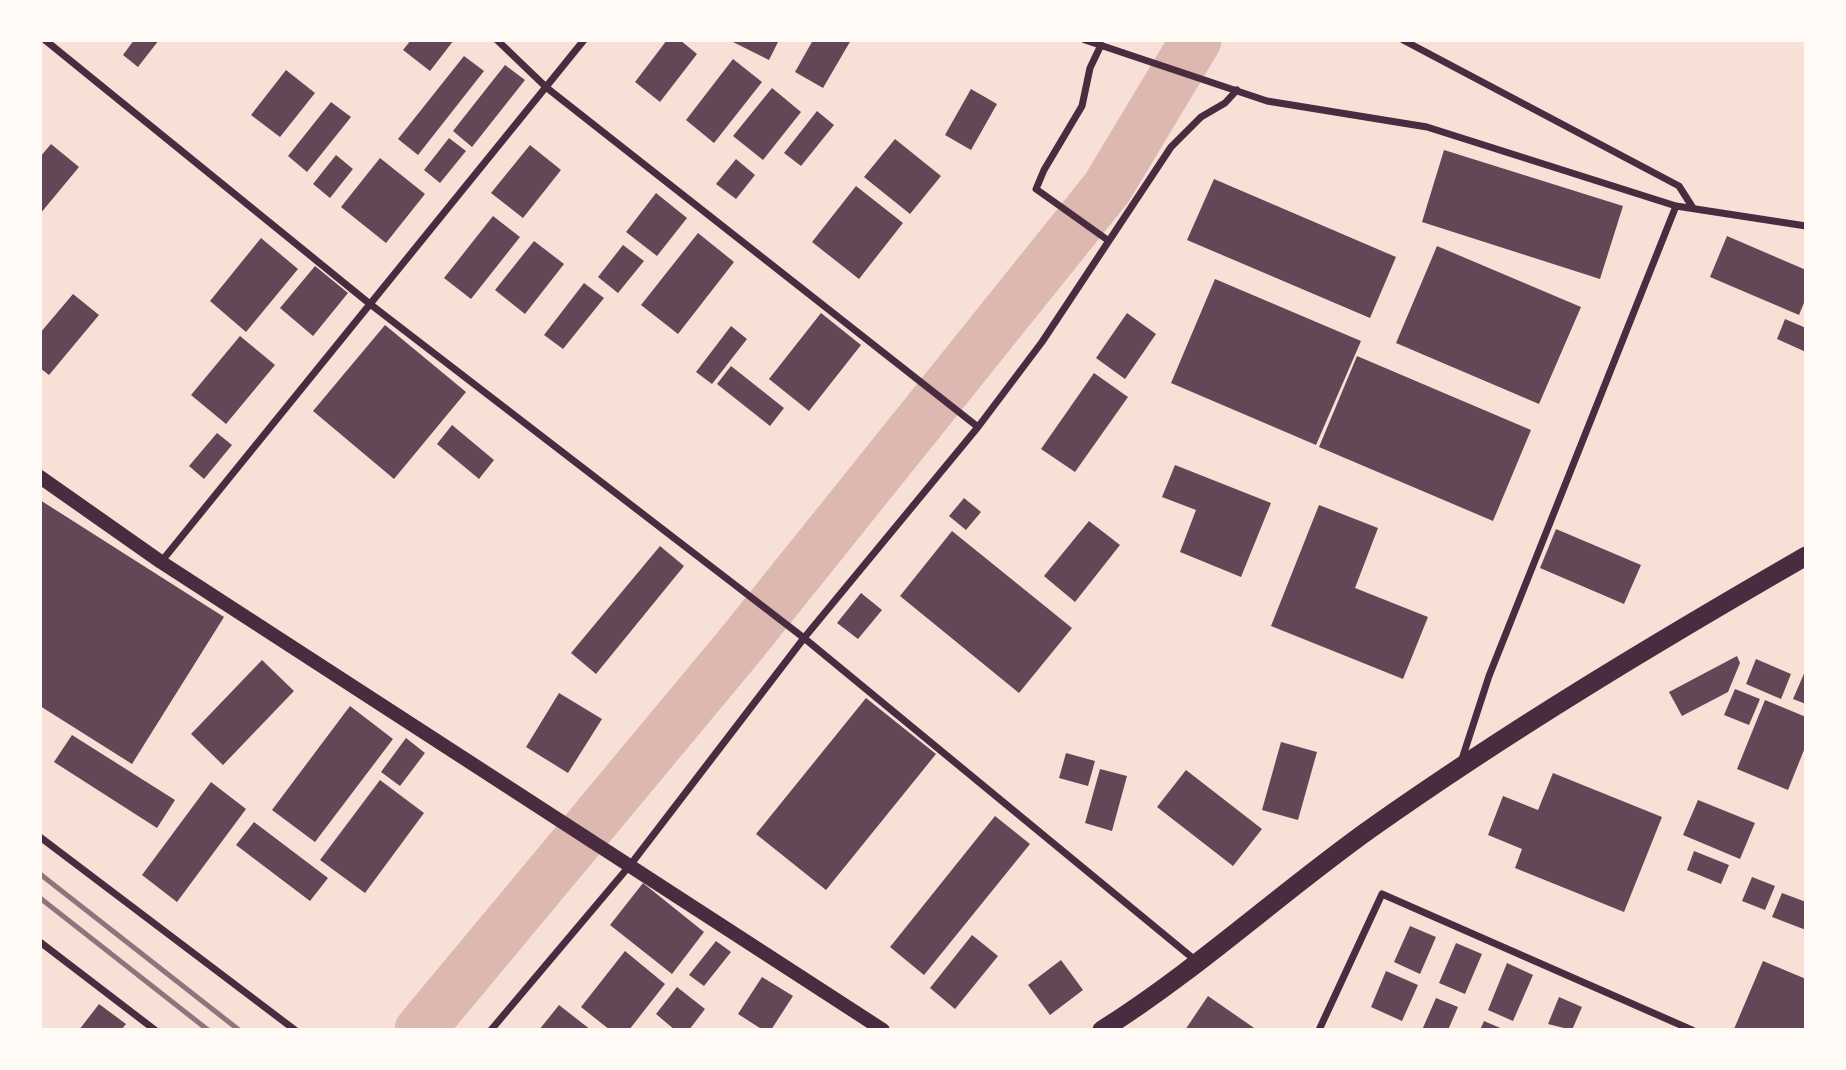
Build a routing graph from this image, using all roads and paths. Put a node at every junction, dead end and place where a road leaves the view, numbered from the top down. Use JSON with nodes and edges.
{"nodes":[{"id":1,"x":45,"y":40,"type":"edge"},
{"id":2,"x":497,"y":40,"type":"edge"},
{"id":3,"x":584,"y":40,"type":"edge"},
{"id":4,"x":1086,"y":40,"type":"edge"},
{"id":5,"x":1403,"y":40,"type":"edge"},
{"id":6,"x":1101,"y":45,"type":"junction"},
{"id":7,"x":547,"y":88,"type":"junction"},
{"id":8,"x":1237,"y":90,"type":"junction"},
{"id":9,"x":1676,"y":206,"type":"junction"},
{"id":10,"x":1693,"y":208,"type":"junction"},
{"id":11,"x":1806,"y":226,"type":"edge"},
{"id":12,"x":1109,"y":242,"type":"junction"},
{"id":13,"x":370,"y":304,"type":"junction"},
{"id":14,"x":978,"y":427,"type":"junction"},
{"id":15,"x":40,"y":477,"type":"edge"},
{"id":16,"x":1806,"y":556,"type":"edge"},
{"id":17,"x":161,"y":562,"type":"junction"},
{"id":18,"x":804,"y":638,"type":"junction"},
{"id":19,"x":1459,"y":766,"type":"junction"},
{"id":20,"x":40,"y":837,"type":"edge"},
{"id":21,"x":631,"y":864,"type":"junction"},
{"id":22,"x":40,"y":942,"type":"edge"},
{"id":23,"x":1199,"y":963,"type":"junction"},
{"id":24,"x":155,"y":1030,"type":"edge"},
{"id":25,"x":295,"y":1030,"type":"edge"},
{"id":26,"x":491,"y":1030,"type":"edge"},
{"id":27,"x":883,"y":1030,"type":"edge"},
{"id":28,"x":1102,"y":1030,"type":"edge"},
{"id":29,"x":1319,"y":1030,"type":"edge"},
{"id":30,"x":1692,"y":1030,"type":"edge"}],
"edges":[{"from":1,"to":13,"type":"street"},
{"from":2,"to":7,"type":"street"},
{"from":3,"to":7,"type":"street"},
{"from":4,"to":6,"type":"street"},
{"from":5,"to":10,"type":"street"},
{"from":6,"to":8,"type":"street"},
{"from":6,"to":12,"type":"street"},
{"from":7,"to":13,"type":"street"},
{"from":7,"to":14,"type":"street"},
{"from":8,"to":9,"type":"street"},
{"from":8,"to":12,"type":"street"},
{"from":9,"to":10,"type":"street"},
{"from":9,"to":19,"type":"street"},
{"from":10,"to":11,"type":"street"},
{"from":12,"to":14,"type":"street"},
{"from":13,"to":17,"type":"street"},
{"from":13,"to":18,"type":"street"},
{"from":14,"to":18,"type":"street"},
{"from":15,"to":17,"type":"main road"},
{"from":16,"to":19,"type":"highway"},
{"from":17,"to":21,"type":"main road"},
{"from":18,"to":21,"type":"street"},
{"from":18,"to":23,"type":"street"},
{"from":19,"to":23,"type":"highway"},
{"from":20,"to":25,"type":"street"},
{"from":21,"to":26,"type":"street"},
{"from":21,"to":27,"type":"main road"},
{"from":22,"to":24,"type":"street"},
{"from":23,"to":28,"type":"highway"},
{"from":29,"to":30,"type":"street"}]}
